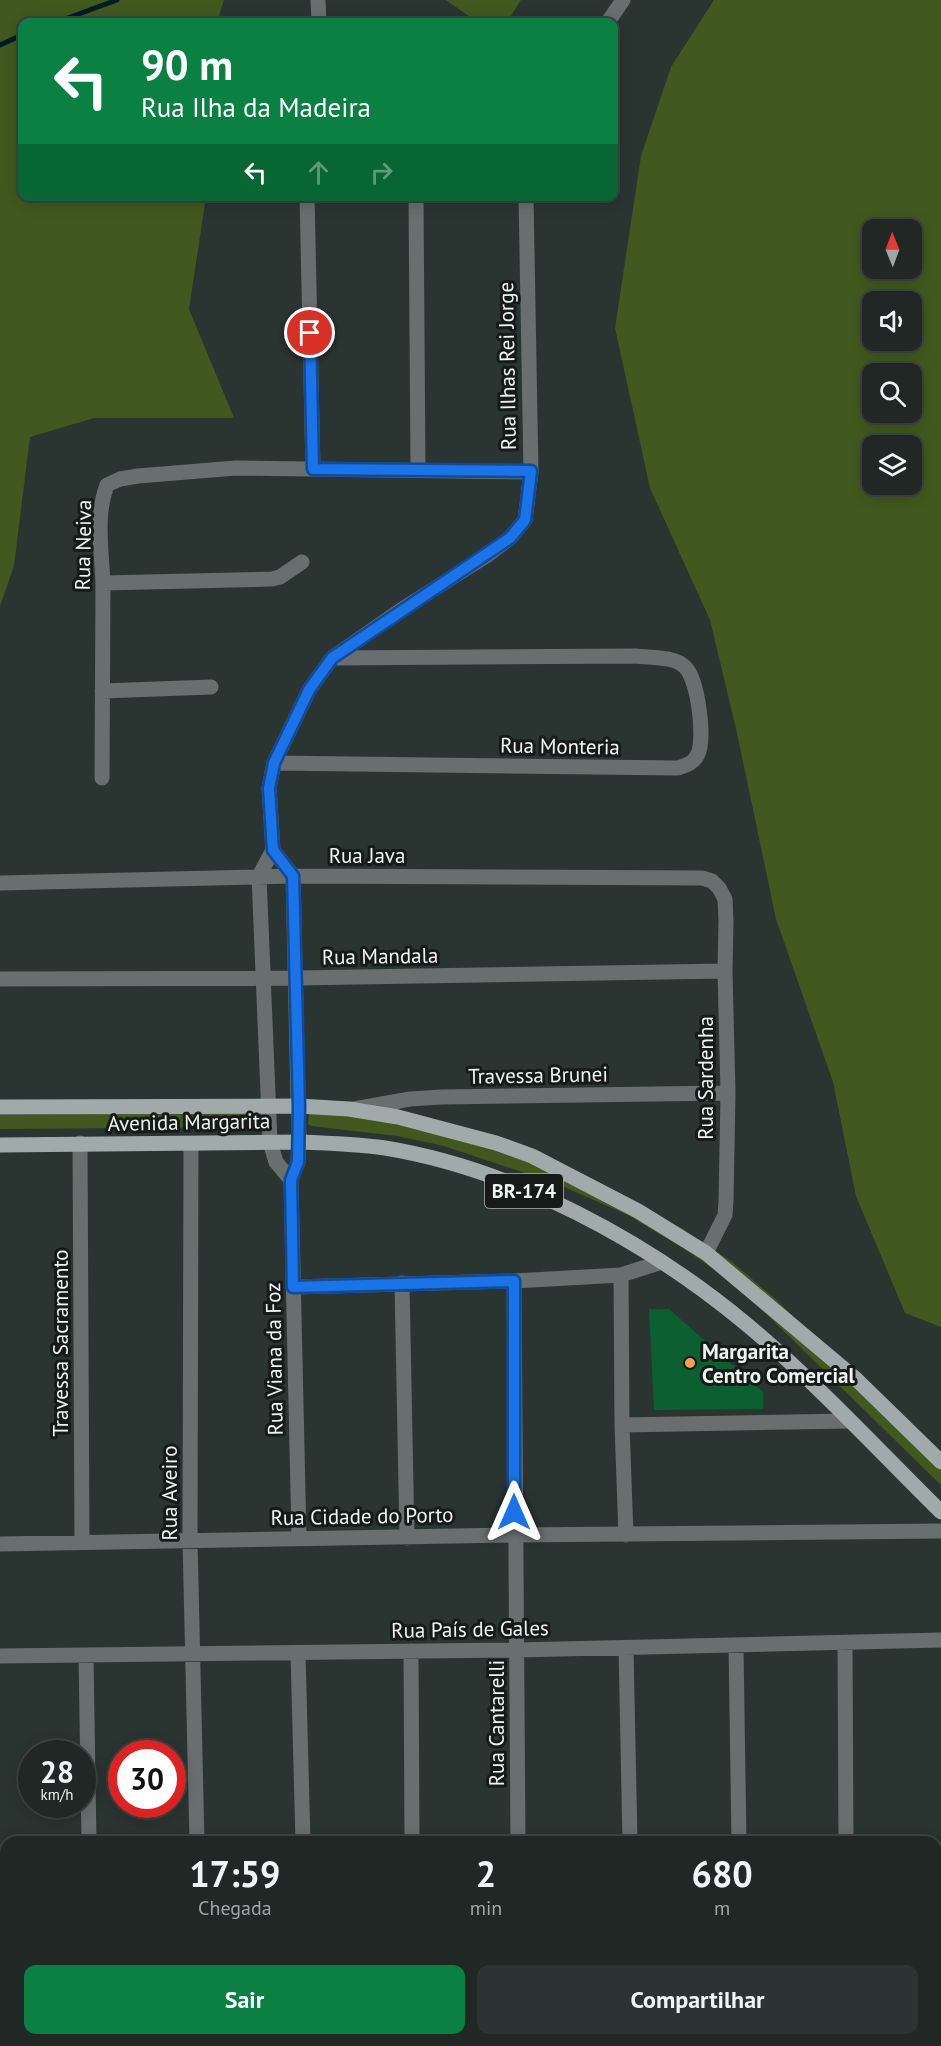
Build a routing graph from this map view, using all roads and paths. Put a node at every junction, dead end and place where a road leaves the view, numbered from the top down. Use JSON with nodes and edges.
{"nodes":[{"id":1,"x":318,"y":0,"type":"edge"},
{"id":2,"x":623,"y":0,"type":"edge"},
{"id":3,"x":319,"y":18,"type":"edge"},
{"id":4,"x":611,"y":18,"type":"edge"},
{"id":5,"x":308,"y":201,"type":"edge"},
{"id":6,"x":416,"y":201,"type":"edge"},
{"id":7,"x":526,"y":201,"type":"edge"},
{"id":8,"x":313,"y":469,"type":"junction"},
{"id":9,"x":418,"y":469,"type":"junction"},
{"id":10,"x":531,"y":471,"type":"junction"},
{"id":11,"x":302,"y":562,"type":"dead end"},
{"id":12,"x":103,"y":583,"type":"junction"},
{"id":13,"x":332,"y":658,"type":"junction"},
{"id":14,"x":211,"y":687,"type":"dead end"},
{"id":15,"x":102,"y":691,"type":"junction"},
{"id":16,"x":274,"y":763,"type":"junction"},
{"id":17,"x":102,"y":778,"type":"dead end"},
{"id":18,"x":273,"y":850,"type":"junction"},
{"id":19,"x":259,"y":876,"type":"junction"},
{"id":20,"x":293,"y":876,"type":"junction"},
{"id":21,"x":0,"y":883,"type":"edge"},
{"id":22,"x":724,"y":899,"type":"joint"},
{"id":23,"x":725,"y":971,"type":"junction"},
{"id":24,"x":0,"y":978,"type":"edge"},
{"id":25,"x":262,"y":978,"type":"junction"},
{"id":26,"x":296,"y":978,"type":"junction"},
{"id":27,"x":728,"y":1093,"type":"junction"},
{"id":28,"x":269,"y":1106,"type":"junction"},
{"id":29,"x":299,"y":1106,"type":"junction"},
{"id":30,"x":0,"y":1107,"type":"edge"},
{"id":31,"x":349,"y":1109,"type":"junction"},
{"id":32,"x":270,"y":1142,"type":"junction"},
{"id":33,"x":299,"y":1142,"type":"junction"},
{"id":34,"x":80,"y":1143,"type":"junction"},
{"id":35,"x":191,"y":1143,"type":"junction"},
{"id":36,"x":0,"y":1145,"type":"edge"},
{"id":37,"x":291,"y":1180,"type":"junction"},
{"id":38,"x":706,"y":1252,"type":"junction"},
{"id":39,"x":662,"y":1262,"type":"junction"},
{"id":40,"x":621,"y":1275,"type":"junction"},
{"id":41,"x":514,"y":1281,"type":"junction"},
{"id":42,"x":402,"y":1283,"type":"junction"},
{"id":43,"x":293,"y":1287,"type":"junction"},
{"id":44,"x":849,"y":1420,"type":"junction"},
{"id":45,"x":622,"y":1425,"type":"junction"},
{"id":46,"x":941,"y":1462,"type":"edge"},
{"id":47,"x":941,"y":1512,"type":"edge"},
{"id":48,"x":941,"y":1531,"type":"edge"},
{"id":49,"x":514,"y":1535,"type":"junction"},
{"id":50,"x":626,"y":1535,"type":"junction"},
{"id":51,"x":299,"y":1538,"type":"junction"},
{"id":52,"x":407,"y":1538,"type":"junction"},
{"id":53,"x":190,"y":1540,"type":"junction"},
{"id":54,"x":82,"y":1542,"type":"junction"},
{"id":55,"x":0,"y":1544,"type":"edge"},
{"id":56,"x":941,"y":1640,"type":"edge"},
{"id":57,"x":845,"y":1642,"type":"junction"},
{"id":58,"x":736,"y":1646,"type":"junction"},
{"id":59,"x":627,"y":1648,"type":"junction"},
{"id":60,"x":517,"y":1650,"type":"junction"},
{"id":61,"x":411,"y":1651,"type":"junction"},
{"id":62,"x":192,"y":1653,"type":"junction"},
{"id":63,"x":298,"y":1653,"type":"junction"},
{"id":64,"x":86,"y":1655,"type":"junction"},
{"id":65,"x":0,"y":1656,"type":"edge"},
{"id":66,"x":89,"y":1836,"type":"edge"},
{"id":67,"x":197,"y":1836,"type":"edge"},
{"id":68,"x":303,"y":1836,"type":"edge"},
{"id":69,"x":412,"y":1836,"type":"edge"},
{"id":70,"x":518,"y":1836,"type":"edge"},
{"id":71,"x":630,"y":1836,"type":"edge"},
{"id":72,"x":739,"y":1836,"type":"edge"},
{"id":73,"x":846,"y":1836,"type":"edge"}],
"edges":[{"from":1,"to":3,"type":"street"},
{"from":2,"to":4,"type":"street"},
{"from":5,"to":8,"type":"street"},
{"from":6,"to":9,"type":"street"},
{"from":7,"to":10,"type":"street","name":"Rua Ilhas Rei Jorge"},
{"from":8,"to":9,"type":"street"},
{"from":8,"to":12,"type":"street","name":"Rua Neiva"},
{"from":9,"to":10,"type":"street"},
{"from":10,"to":13,"type":"street","name":"Rua Ilhas Rei Jorge"},
{"from":11,"to":12,"type":"street"},
{"from":12,"to":15,"type":"street","name":"Rua Neiva"},
{"from":13,"to":16,"type":"street","name":"Rua Ilhas Rei Jorge"},
{"from":13,"to":16,"type":"street","name":"Rua Monteria"},
{"from":14,"to":15,"type":"street"},
{"from":15,"to":17,"type":"street","name":"Rua Neiva"},
{"from":16,"to":18,"type":"street","name":"Rua Ilhas Rei Jorge"},
{"from":18,"to":19,"type":"street"},
{"from":18,"to":20,"type":"street"},
{"from":19,"to":20,"type":"street","name":"Rua Java"},
{"from":19,"to":21,"type":"street","name":"Rua Java"},
{"from":19,"to":25,"type":"street"},
{"from":20,"to":22,"type":"street","name":"Rua Java"},
{"from":20,"to":26,"type":"street"},
{"from":22,"to":23,"type":"street","name":"Rua Sardenha"},
{"from":23,"to":26,"type":"street","name":"Rua Mandala"},
{"from":23,"to":27,"type":"street","name":"Rua Sardenha"},
{"from":24,"to":25,"type":"street","name":"Rua Mandala"},
{"from":25,"to":26,"type":"street","name":"Rua Mandala"},
{"from":25,"to":28,"type":"street"},
{"from":26,"to":29,"type":"street"},
{"from":27,"to":31,"type":"street","name":"Travessa Brunei"},
{"from":27,"to":38,"type":"street","name":"Rua Sardenha"},
{"from":28,"to":29,"type":"main road","name":"Avenida Margarita","number":"BR-174"},
{"from":28,"to":30,"type":"main road","name":"Avenida Margarita","number":"BR-174"},
{"from":28,"to":32,"type":"street"},
{"from":29,"to":31,"type":"main road","name":"Avenida Margarita","number":"BR-174"},
{"from":29,"to":33,"type":"street"},
{"from":31,"to":38,"type":"main road","name":"Avenida Margarita","number":"BR-174"},
{"from":32,"to":33,"type":"main road","name":"Avenida Margarita","number":"BR-174"},
{"from":32,"to":35,"type":"main road","name":"Avenida Margarita","number":"BR-174"},
{"from":32,"to":37,"type":"street"},
{"from":33,"to":37,"type":"street","name":"Rua Viana da Foz"},
{"from":33,"to":39,"type":"main road","name":"Avenida Margarita","number":"BR-174"},
{"from":34,"to":35,"type":"main road","name":"Avenida Margarita","number":"BR-174"},
{"from":34,"to":36,"type":"main road","name":"Avenida Margarita","number":"BR-174"},
{"from":34,"to":54,"type":"street","name":"Travessa Sacramento"},
{"from":35,"to":53,"type":"street","name":"Rua Aveiro"},
{"from":37,"to":43,"type":"street","name":"Rua Viana da Foz"},
{"from":38,"to":46,"type":"main road","name":"Avenida Margarita","number":"BR-174"},
{"from":39,"to":40,"type":"street"},
{"from":39,"to":44,"type":"main road","name":"Avenida Margarita","number":"BR-174"},
{"from":40,"to":41,"type":"street"},
{"from":40,"to":45,"type":"street"},
{"from":41,"to":42,"type":"street"},
{"from":41,"to":49,"type":"street","name":"Rua Cantarelli"},
{"from":42,"to":43,"type":"street"},
{"from":42,"to":52,"type":"street"},
{"from":43,"to":51,"type":"street","name":"Rua Viana da Foz"},
{"from":44,"to":45,"type":"street"},
{"from":44,"to":47,"type":"main road","name":"Avenida Margarita","number":"BR-174"},
{"from":45,"to":50,"type":"street"},
{"from":48,"to":50,"type":"street","name":"Rua Cidade do Porto"},
{"from":49,"to":50,"type":"street","name":"Rua Cidade do Porto"},
{"from":49,"to":52,"type":"street","name":"Rua Cidade do Porto"},
{"from":49,"to":60,"type":"street","name":"Rua Cantarelli"},
{"from":51,"to":52,"type":"street","name":"Rua Cidade do Porto"},
{"from":51,"to":53,"type":"street","name":"Rua Cidade do Porto"},
{"from":53,"to":54,"type":"street","name":"Rua Cidade do Porto"},
{"from":53,"to":62,"type":"street","name":"Rua Aveiro"},
{"from":54,"to":55,"type":"street","name":"Rua Cidade do Porto"},
{"from":56,"to":57,"type":"street","name":"Rua País de Gales"},
{"from":57,"to":58,"type":"street","name":"Rua País de Gales"},
{"from":57,"to":73,"type":"street"},
{"from":58,"to":59,"type":"street","name":"Rua País de Gales"},
{"from":58,"to":72,"type":"street"},
{"from":59,"to":60,"type":"street","name":"Rua País de Gales"},
{"from":59,"to":71,"type":"street"},
{"from":60,"to":61,"type":"street","name":"Rua País de Gales"},
{"from":60,"to":70,"type":"street","name":"Rua Cantarelli"},
{"from":61,"to":63,"type":"street","name":"Rua País de Gales"},
{"from":61,"to":69,"type":"street"},
{"from":62,"to":63,"type":"street","name":"Rua País de Gales"},
{"from":62,"to":64,"type":"street","name":"Rua País de Gales"},
{"from":62,"to":67,"type":"street","name":"Rua Aveiro"},
{"from":63,"to":68,"type":"street"},
{"from":64,"to":65,"type":"street","name":"Rua País de Gales"},
{"from":64,"to":66,"type":"street"}]}
